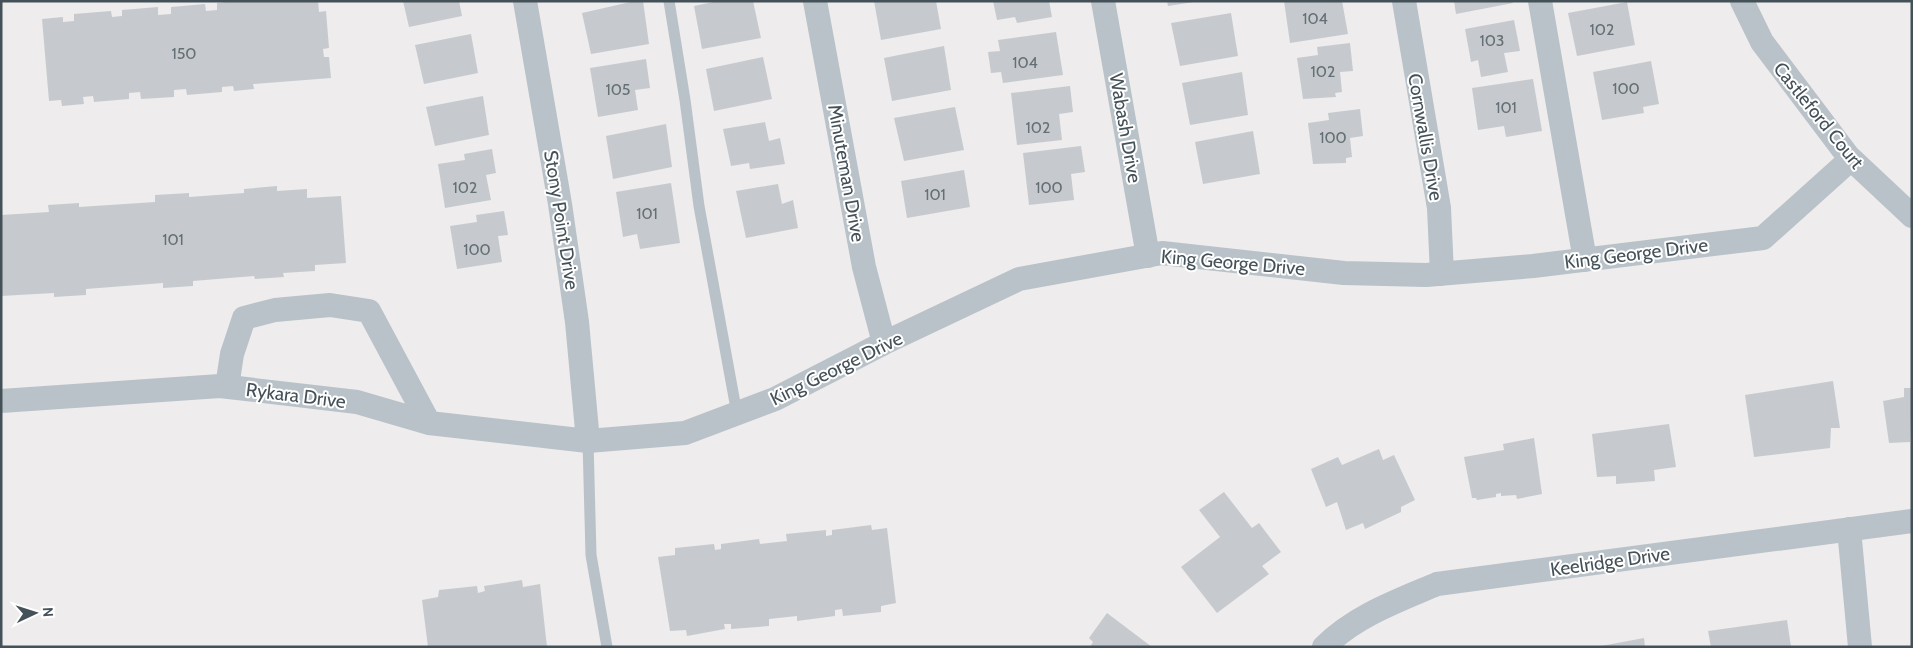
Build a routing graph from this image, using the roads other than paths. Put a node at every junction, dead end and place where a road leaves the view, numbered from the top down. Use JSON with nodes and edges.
{"nodes":[{"id":1,"x":525,"y":1,"type":"edge"},
{"id":2,"x":669,"y":1,"type":"edge"},
{"id":3,"x":815,"y":1,"type":"edge"},
{"id":4,"x":1103,"y":1,"type":"edge"},
{"id":5,"x":1404,"y":1,"type":"edge"},
{"id":6,"x":1540,"y":1,"type":"edge"},
{"id":7,"x":1742,"y":1,"type":"edge"},
{"id":8,"x":1852,"y":159,"type":"junction"},
{"id":9,"x":1912,"y":216,"type":"edge"},
{"id":10,"x":1148,"y":256,"type":"junction"},
{"id":11,"x":1585,"y":260,"type":"junction"},
{"id":12,"x":1442,"y":274,"type":"junction"},
{"id":13,"x":884,"y":343,"type":"junction"},
{"id":14,"x":227,"y":387,"type":"junction"},
{"id":15,"x":1,"y":402,"type":"edge"},
{"id":16,"x":737,"y":414,"type":"junction"},
{"id":17,"x":429,"y":423,"type":"junction"},
{"id":18,"x":588,"y":441,"type":"junction"},
{"id":19,"x":1912,"y":521,"type":"edge"},
{"id":20,"x":1849,"y":529,"type":"junction"},
{"id":21,"x":607,"y":647,"type":"edge"},
{"id":22,"x":1324,"y":647,"type":"edge"},
{"id":23,"x":1860,"y":647,"type":"edge"}],
"edges":[{"from":1,"to":18,"type":"street","name":"Stony Point Drive"},
{"from":2,"to":16,"type":"lane"},
{"from":3,"to":13,"type":"street","name":"Minuteman Drive"},
{"from":4,"to":10,"type":"street","name":"Wabash Drive"},
{"from":5,"to":12,"type":"street","name":"Cornwallis Drive"},
{"from":6,"to":11,"type":"street"},
{"from":7,"to":8,"type":"street","name":"Castleford Court"},
{"from":8,"to":9,"type":"street","name":"Castleford Court"},
{"from":8,"to":11,"type":"street","name":"King George Drive"},
{"from":10,"to":12,"type":"street","name":"King George Drive"},
{"from":10,"to":13,"type":"street","name":"King George Drive"},
{"from":11,"to":12,"type":"street","name":"King George Drive"},
{"from":13,"to":16,"type":"street","name":"King George Drive"},
{"from":14,"to":15,"type":"street","name":"Rykara Drive"},
{"from":14,"to":17,"type":"street","name":"Rykara Drive"},
{"from":14,"to":17,"type":"street"},
{"from":16,"to":18,"type":"street","name":"King George Drive"},
{"from":17,"to":18,"type":"street","name":"Rykara Drive"},
{"from":18,"to":21,"type":"lane"},
{"from":19,"to":20,"type":"street","name":"Keelridge Drive"},
{"from":20,"to":22,"type":"street","name":"Keelridge Drive"},
{"from":20,"to":23,"type":"street"}]}
